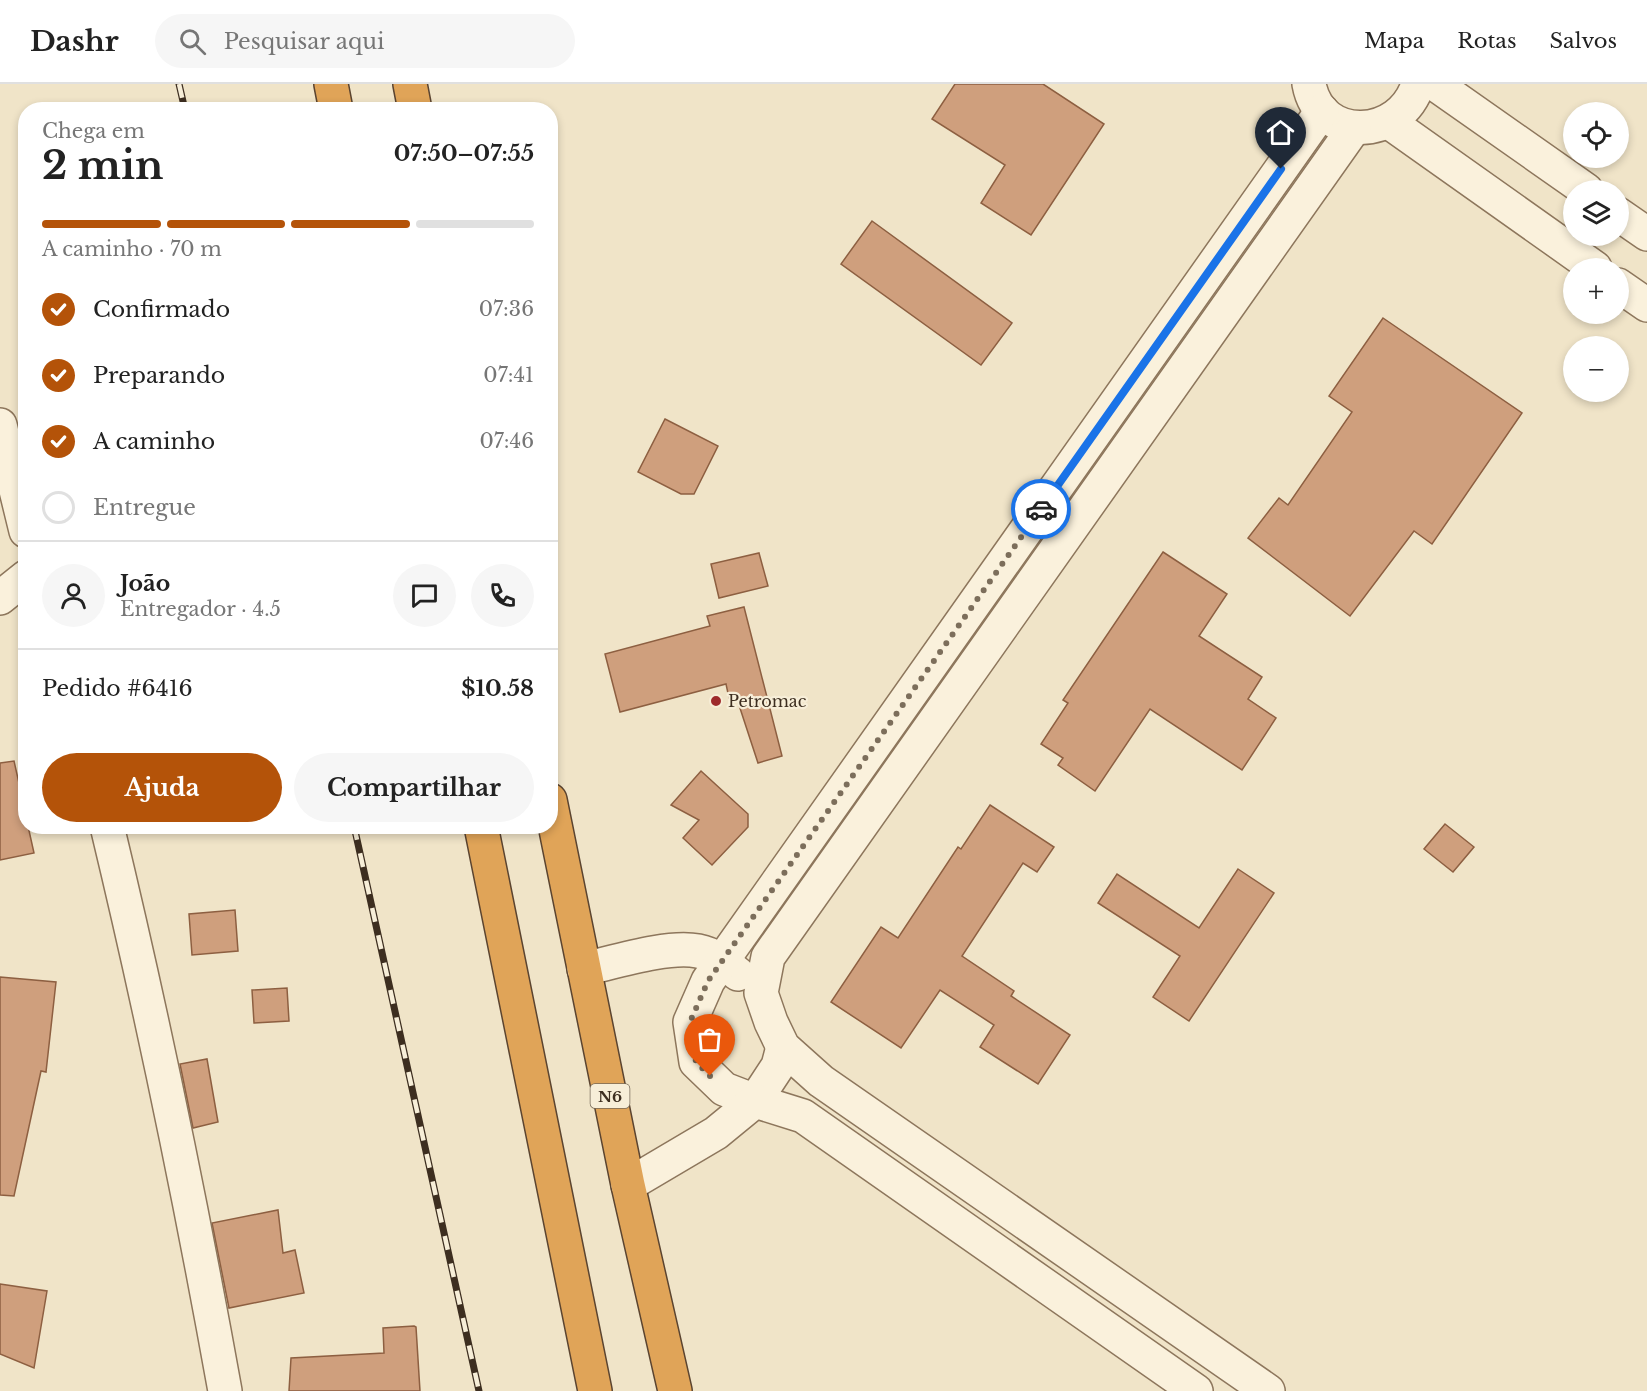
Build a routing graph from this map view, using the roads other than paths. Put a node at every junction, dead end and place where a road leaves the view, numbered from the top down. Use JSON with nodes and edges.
{"nodes":[{"id":1,"x":331,"y":84,"type":"edge"},
{"id":2,"x":410,"y":84,"type":"edge"},
{"id":3,"x":1418,"y":84,"type":"edge"},
{"id":4,"x":1435,"y":84,"type":"edge"},
{"id":5,"x":1315,"y":97,"type":"edge"},
{"id":6,"x":334,"y":102,"type":"edge"},
{"id":7,"x":413,"y":102,"type":"edge"},
{"id":8,"x":1389,"y":122,"type":"junction"},
{"id":9,"x":1354,"y":128,"type":"junction"},
{"id":10,"x":1572,"y":180,"type":"edge"},
{"id":11,"x":1629,"y":222,"type":"edge"},
{"id":12,"x":1647,"y":234,"type":"edge"},
{"id":13,"x":1581,"y":258,"type":"edge"},
{"id":14,"x":1629,"y":293,"type":"edge"},
{"id":15,"x":1647,"y":305,"type":"edge"},
{"id":16,"x":0,"y":425,"type":"edge"},
{"id":17,"x":18,"y":498,"type":"edge"},
{"id":18,"x":18,"y":583,"type":"edge"},
{"id":19,"x":0,"y":597,"type":"edge"},
{"id":20,"x":109,"y":834,"type":"edge"},
{"id":21,"x":483,"y":834,"type":"edge"},
{"id":22,"x":557,"y":834,"type":"edge"},
{"id":23,"x":722,"y":961,"type":"junction"},
{"id":24,"x":584,"y":969,"type":"junction"},
{"id":25,"x":761,"y":993,"type":"junction"},
{"id":26,"x":783,"y":1047,"type":"junction"},
{"id":27,"x":755,"y":1101,"type":"junction"},
{"id":28,"x":628,"y":1185,"type":"junction"},
{"id":29,"x":225,"y":1391,"type":"edge"},
{"id":30,"x":595,"y":1391,"type":"edge"},
{"id":31,"x":675,"y":1391,"type":"edge"},
{"id":32,"x":1196,"y":1391,"type":"edge"},
{"id":33,"x":1268,"y":1391,"type":"edge"}],
"edges":[{"from":1,"to":6,"type":"highway"},
{"from":2,"to":7,"type":"highway"},
{"from":3,"to":8,"type":"street"},
{"from":4,"to":10,"type":"street"},
{"from":5,"to":9,"type":"street"},
{"from":5,"to":23,"type":"street"},
{"from":8,"to":9,"type":"street"},
{"from":8,"to":13,"type":"street"},
{"from":9,"to":25,"type":"street"},
{"from":11,"to":12,"type":"street"},
{"from":14,"to":15,"type":"street"},
{"from":16,"to":17,"type":"street"},
{"from":18,"to":19,"type":"street"},
{"from":20,"to":29,"type":"street"},
{"from":21,"to":30,"type":"highway"},
{"from":22,"to":24,"type":"highway","number":"N6"},
{"from":23,"to":24,"type":"street"},
{"from":23,"to":25,"type":"street"},
{"from":23,"to":27,"type":"street"},
{"from":24,"to":28,"type":"highway","number":"N6"},
{"from":25,"to":26,"type":"street"},
{"from":26,"to":27,"type":"street"},
{"from":26,"to":33,"type":"street"},
{"from":27,"to":28,"type":"street"},
{"from":27,"to":32,"type":"street"},
{"from":28,"to":31,"type":"highway","number":"N6"}]}
